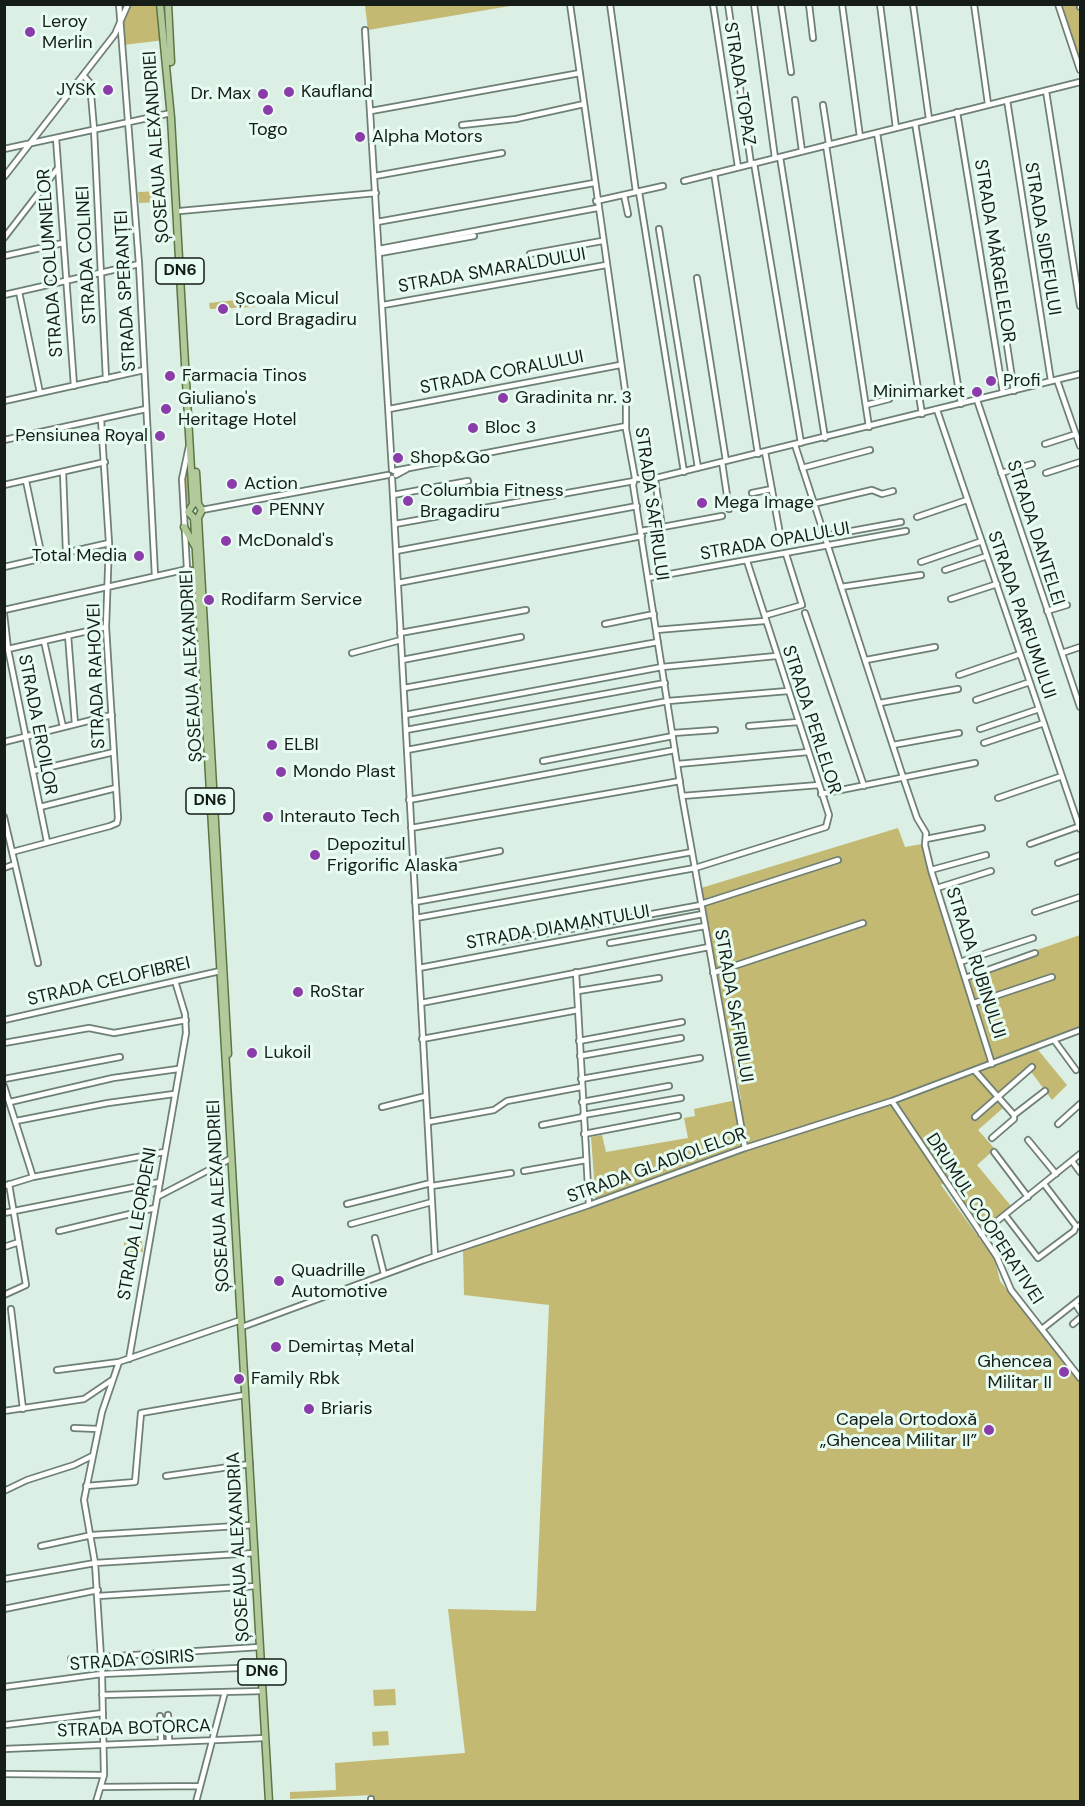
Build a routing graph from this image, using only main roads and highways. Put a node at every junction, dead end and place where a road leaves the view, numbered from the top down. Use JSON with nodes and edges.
{"nodes":[{"id":1,"x":164,"y":4,"type":"edge"},
{"id":2,"x":198,"y":506,"type":"junction"},
{"id":3,"x":196,"y":518,"type":"junction"},
{"id":4,"x":184,"y":527,"type":"road end"},
{"id":5,"x":196,"y":548,"type":"junction"},
{"id":6,"x":227,"y":1063,"type":"junction"},
{"id":7,"x":242,"y":1323,"type":"joint"},
{"id":8,"x":269,"y":1802,"type":"edge"}],
"edges":[{"from":1,"to":2,"type":"main road","name":"ȘOSEAUA ALEXANDRIEI","number":"DN6"},
{"from":1,"to":2,"type":"main road","name":"ȘOSEAUA ALEXANDRIEI","number":"DN6"},
{"from":2,"to":3,"type":"main road","number":"DN6"},
{"from":2,"to":3,"type":"main road","number":"DN6"},
{"from":3,"to":5,"type":"main road","name":"ȘOSEAUA ALEXANDRIEI","number":"DN6"},
{"from":3,"to":6,"type":"main road","name":"ȘOSEAUA ALEXANDRIEI","number":"DN6"},
{"from":4,"to":5,"type":"main road"},
{"from":5,"to":6,"type":"main road","name":"ȘOSEAUA ALEXANDRIEI","number":"DN6"},
{"from":6,"to":7,"type":"main road","name":"ȘOSEAUA ALEXANDRIEI","number":"DN6"},
{"from":7,"to":8,"type":"main road","name":"ȘOSEAUA ALEXANDRIA","number":"DN6"}]}
